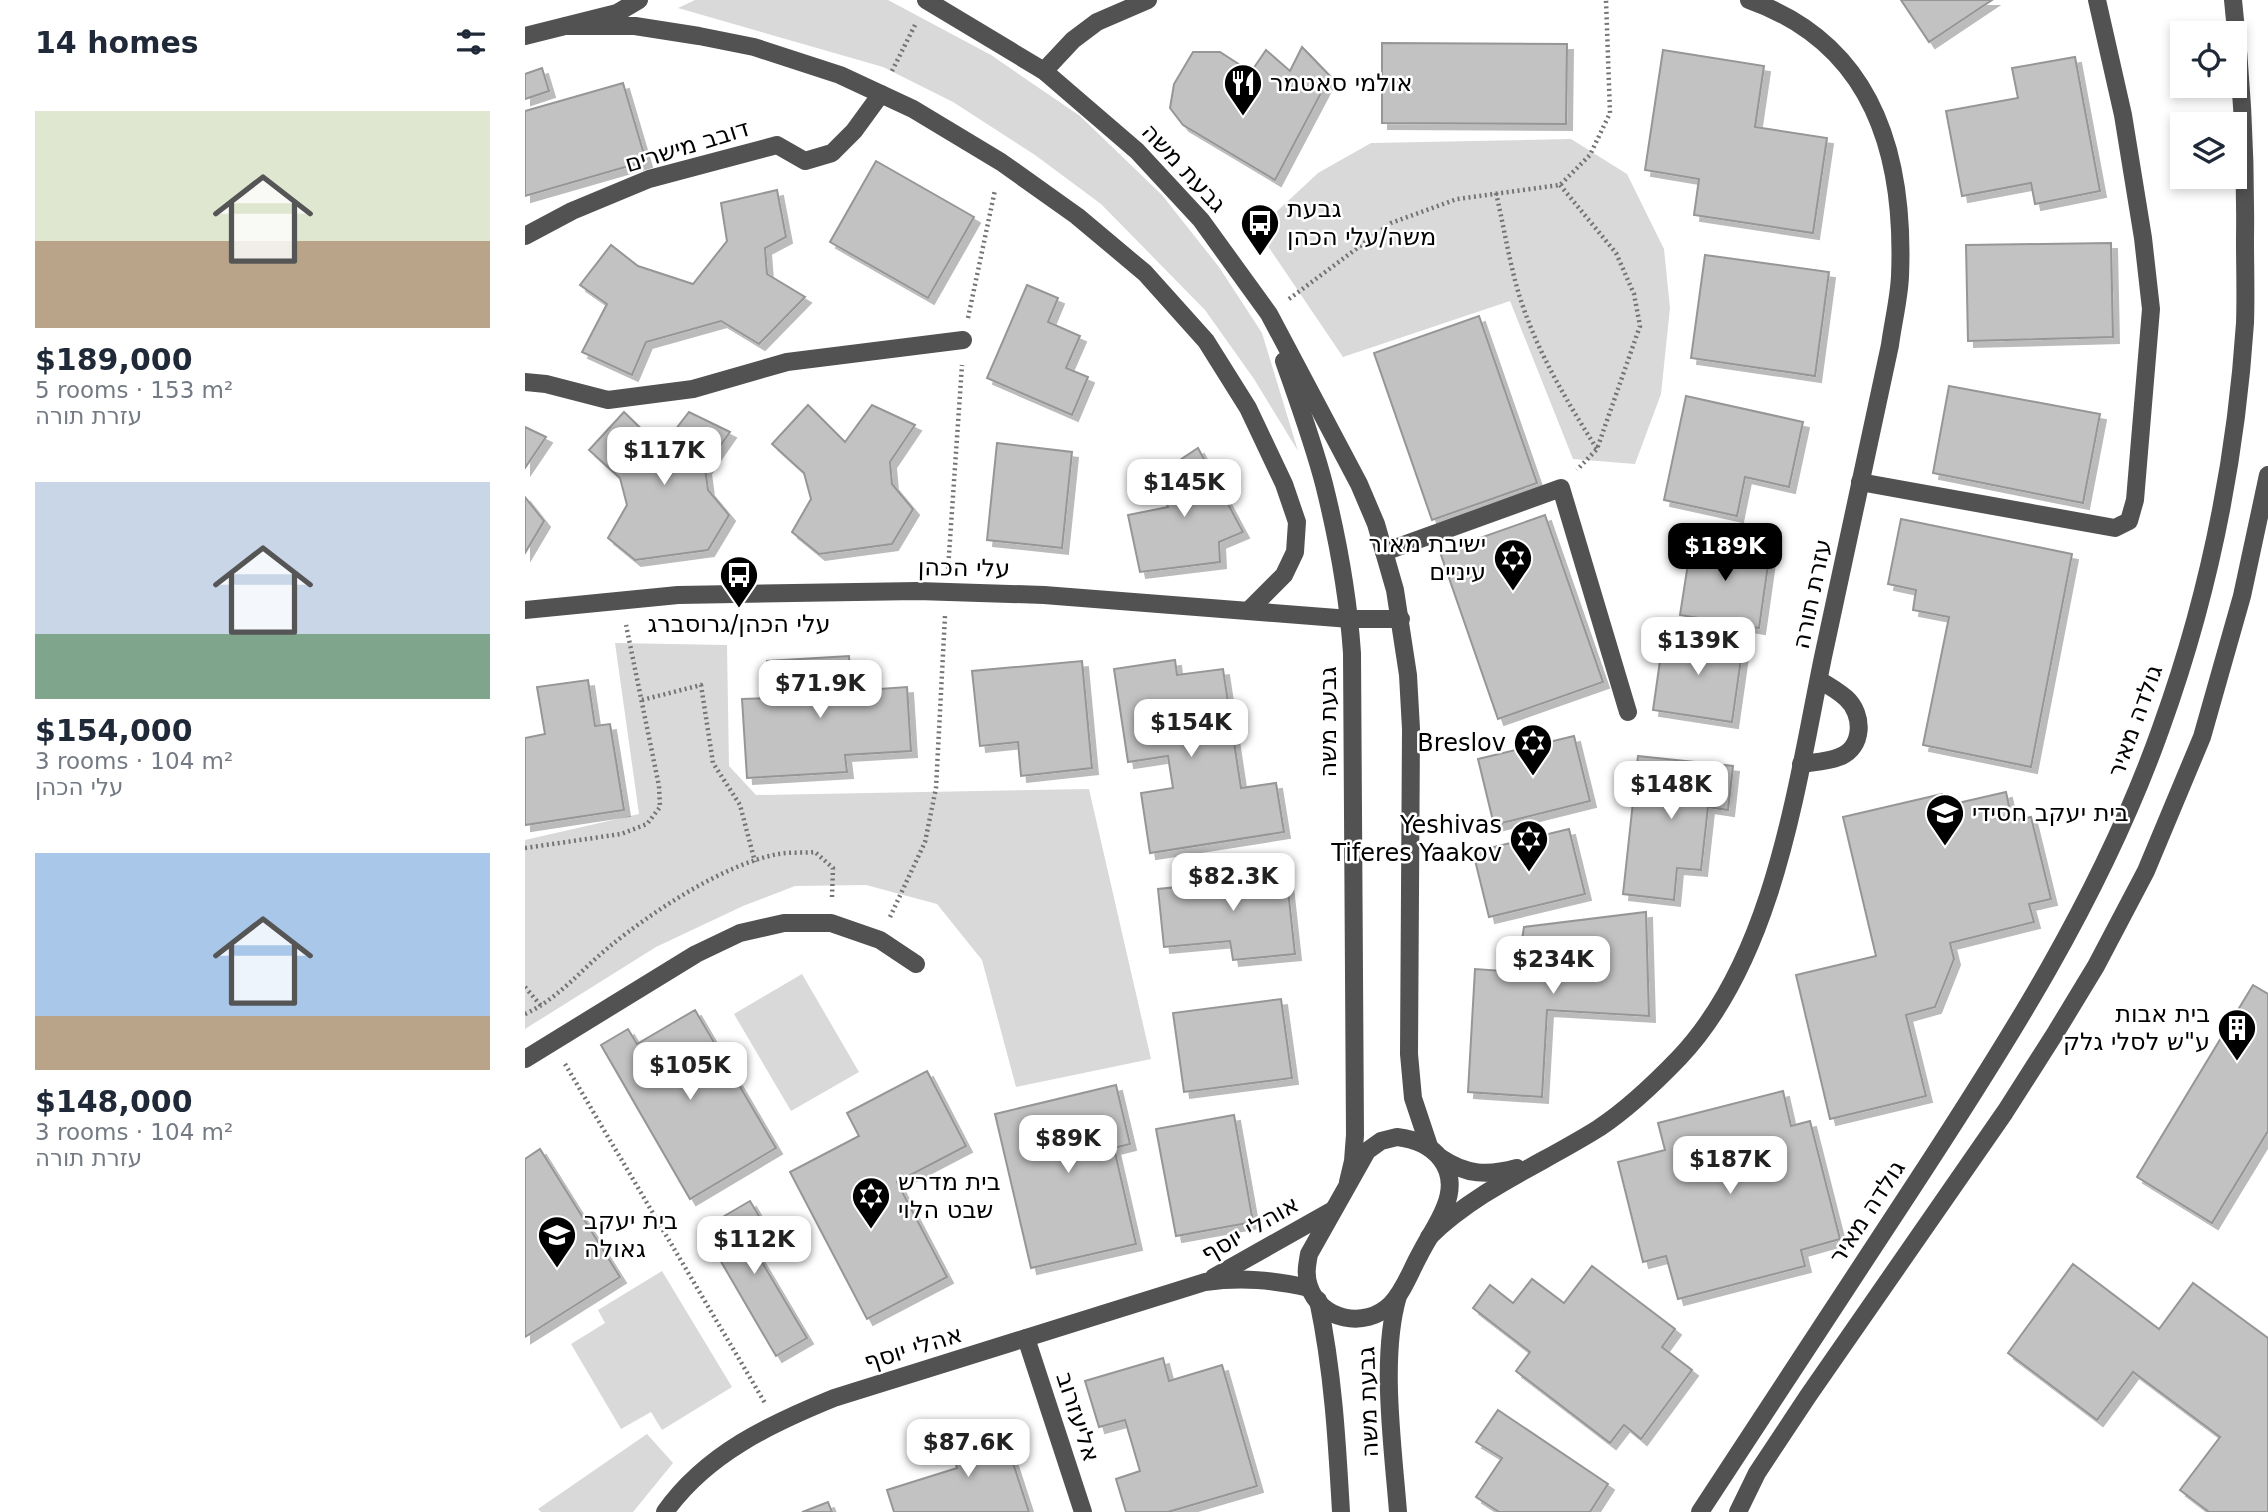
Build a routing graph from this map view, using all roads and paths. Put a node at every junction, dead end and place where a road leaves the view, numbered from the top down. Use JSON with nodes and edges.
{"nodes":[{"id":1,"x":639,"y":0,"type":"edge"},
{"id":2,"x":926,"y":0,"type":"edge"},
{"id":3,"x":1149,"y":0,"type":"edge"},
{"id":4,"x":1606,"y":0,"type":"edge"},
{"id":5,"x":1749,"y":0,"type":"edge"},
{"id":6,"x":2097,"y":0,"type":"edge"},
{"id":7,"x":2233,"y":0,"type":"edge"},
{"id":8,"x":566,"y":26,"type":"junction"},
{"id":9,"x":525,"y":36,"type":"edge"},
{"id":10,"x":1044,"y":71,"type":"junction"},
{"id":11,"x":881,"y":94,"type":"junction"},
{"id":12,"x":1001,"y":162,"type":"junction"},
{"id":13,"x":1560,"y":185,"type":"junction"},
{"id":14,"x":1496,"y":193,"type":"junction"},
{"id":15,"x":525,"y":236,"type":"edge"},
{"id":16,"x":1269,"y":314,"type":"junction"},
{"id":17,"x":963,"y":340,"type":"junction"},
{"id":18,"x":525,"y":382,"type":"edge"},
{"id":19,"x":1597,"y":449,"type":"junction"},
{"id":20,"x":2268,"y":475,"type":"edge"},
{"id":21,"x":1860,"y":482,"type":"junction"},
{"id":22,"x":1560,"y":488,"type":"junction"},
{"id":23,"x":1384,"y":552,"type":"junction"},
{"id":24,"x":946,"y":592,"type":"junction"},
{"id":25,"x":621,"y":600,"type":"junction"},
{"id":26,"x":525,"y":610,"type":"edge"},
{"id":27,"x":1249,"y":610,"type":"junction"},
{"id":28,"x":1349,"y":619,"type":"junction"},
{"id":29,"x":1401,"y":619,"type":"junction"},
{"id":30,"x":1819,"y":680,"type":"junction"},
{"id":31,"x":642,"y":701,"type":"junction"},
{"id":32,"x":1628,"y":712,"type":"dead end"},
{"id":33,"x":1801,"y":764,"type":"junction"},
{"id":34,"x":525,"y":848,"type":"edge"},
{"id":35,"x":755,"y":862,"type":"junction"},
{"id":36,"x":831,"y":923,"type":"junction"},
{"id":37,"x":880,"y":940,"type":"junction"},
{"id":38,"x":916,"y":964,"type":"dead end"},
{"id":39,"x":525,"y":987,"type":"edge"},
{"id":40,"x":542,"y":1007,"type":"junction"},
{"id":41,"x":525,"y":1014,"type":"edge"},
{"id":42,"x":552,"y":1042,"type":"junction"},
{"id":43,"x":525,"y":1059,"type":"edge"},
{"id":44,"x":1435,"y":1152,"type":"junction"},
{"id":45,"x":1534,"y":1163,"type":"junction"},
{"id":46,"x":1347,"y":1182,"type":"junction"},
{"id":47,"x":1333,"y":1210,"type":"junction"},
{"id":48,"x":1429,"y":1237,"type":"junction"},
{"id":49,"x":1205,"y":1282,"type":"junction"},
{"id":50,"x":1400,"y":1291,"type":"junction"},
{"id":51,"x":1314,"y":1294,"type":"junction"},
{"id":52,"x":1026,"y":1338,"type":"junction"},
{"id":53,"x":777,"y":1423,"type":"junction"},
{"id":54,"x":665,"y":1512,"type":"edge"},
{"id":55,"x":1083,"y":1512,"type":"edge"},
{"id":56,"x":1341,"y":1512,"type":"edge"},
{"id":57,"x":1398,"y":1512,"type":"edge"},
{"id":58,"x":1700,"y":1512,"type":"edge"},
{"id":59,"x":1738,"y":1512,"type":"edge"}],
"edges":[{"from":1,"to":8,"type":"street"},
{"from":2,"to":10,"type":"street"},
{"from":2,"to":11,"type":"path"},
{"from":3,"to":10,"type":"street"},
{"from":4,"to":13,"type":"path"},
{"from":5,"to":21,"type":"street","name":"עזרת תורה"},
{"from":6,"to":21,"type":"street"},
{"from":7,"to":58,"type":"street","name":"גולדה מאיר"},
{"from":8,"to":9,"type":"street"},
{"from":8,"to":11,"type":"street"},
{"from":10,"to":16,"type":"street","name":"גבעת משה"},
{"from":11,"to":12,"type":"street"},
{"from":11,"to":15,"type":"street","name":"דובב מישרים"},
{"from":12,"to":17,"type":"path"},
{"from":12,"to":27,"type":"street"},
{"from":13,"to":14,"type":"path"},
{"from":13,"to":19,"type":"path"},
{"from":14,"to":16,"type":"path"},
{"from":14,"to":19,"type":"path"},
{"from":16,"to":23,"type":"street","name":"גבעת משה"},
{"from":16,"to":28,"type":"street","name":"גבעת משה"},
{"from":17,"to":18,"type":"street"},
{"from":17,"to":24,"type":"path"},
{"from":19,"to":22,"type":"path"},
{"from":20,"to":59,"type":"street"},
{"from":21,"to":30,"type":"street","name":"עזרת תורה"},
{"from":22,"to":23,"type":"street"},
{"from":22,"to":32,"type":"street"},
{"from":23,"to":29,"type":"street","name":"גבעת משה"},
{"from":24,"to":25,"type":"street","name":"עלי הכהן"},
{"from":24,"to":27,"type":"street","name":"עלי הכהן"},
{"from":24,"to":37,"type":"path"},
{"from":25,"to":26,"type":"street","name":"עלי הכהן"},
{"from":25,"to":31,"type":"path"},
{"from":27,"to":28,"type":"street","name":"עלי הכהן"},
{"from":28,"to":29,"type":"street","name":"עלי הכהן"},
{"from":28,"to":46,"type":"street","name":"גבעת משה"},
{"from":29,"to":44,"type":"street","name":"גבעת משה"},
{"from":30,"to":33,"type":"street","name":"עזרת תורה"},
{"from":30,"to":33,"type":"street"},
{"from":31,"to":34,"type":"path"},
{"from":31,"to":35,"type":"path"},
{"from":33,"to":45,"type":"street","name":"עזרת תורה"},
{"from":35,"to":36,"type":"path"},
{"from":35,"to":40,"type":"path"},
{"from":36,"to":37,"type":"street"},
{"from":36,"to":42,"type":"street"},
{"from":37,"to":38,"type":"street"},
{"from":39,"to":40,"type":"path"},
{"from":40,"to":41,"type":"path"},
{"from":42,"to":43,"type":"street"},
{"from":42,"to":53,"type":"path"},
{"from":44,"to":45,"type":"street","name":"עזרת תורה"},
{"from":44,"to":46,"type":"street","name":"עזרת תורה"},
{"from":44,"to":48,"type":"street","name":"גבעת משה"},
{"from":45,"to":48,"type":"street","name":"עזרת תורה"},
{"from":46,"to":47,"type":"street","name":"גבעת משה"},
{"from":47,"to":49,"type":"street","name":"אוהלי יוסף"},
{"from":47,"to":51,"type":"street","name":"גבעת משה"},
{"from":48,"to":50,"type":"street","name":"גבעת משה"},
{"from":49,"to":51,"type":"street","name":"אוהלי יוסף"},
{"from":49,"to":52,"type":"street","name":"אהלי יוסף"},
{"from":50,"to":51,"type":"street"},
{"from":50,"to":57,"type":"street","name":"גבעת משה"},
{"from":51,"to":56,"type":"street","name":"גבעת משה"},
{"from":52,"to":53,"type":"street","name":"אהלי יוסף"},
{"from":52,"to":55,"type":"street","name":"אליעזרוב"},
{"from":53,"to":54,"type":"street","name":"אהלי יוסף"}]}
